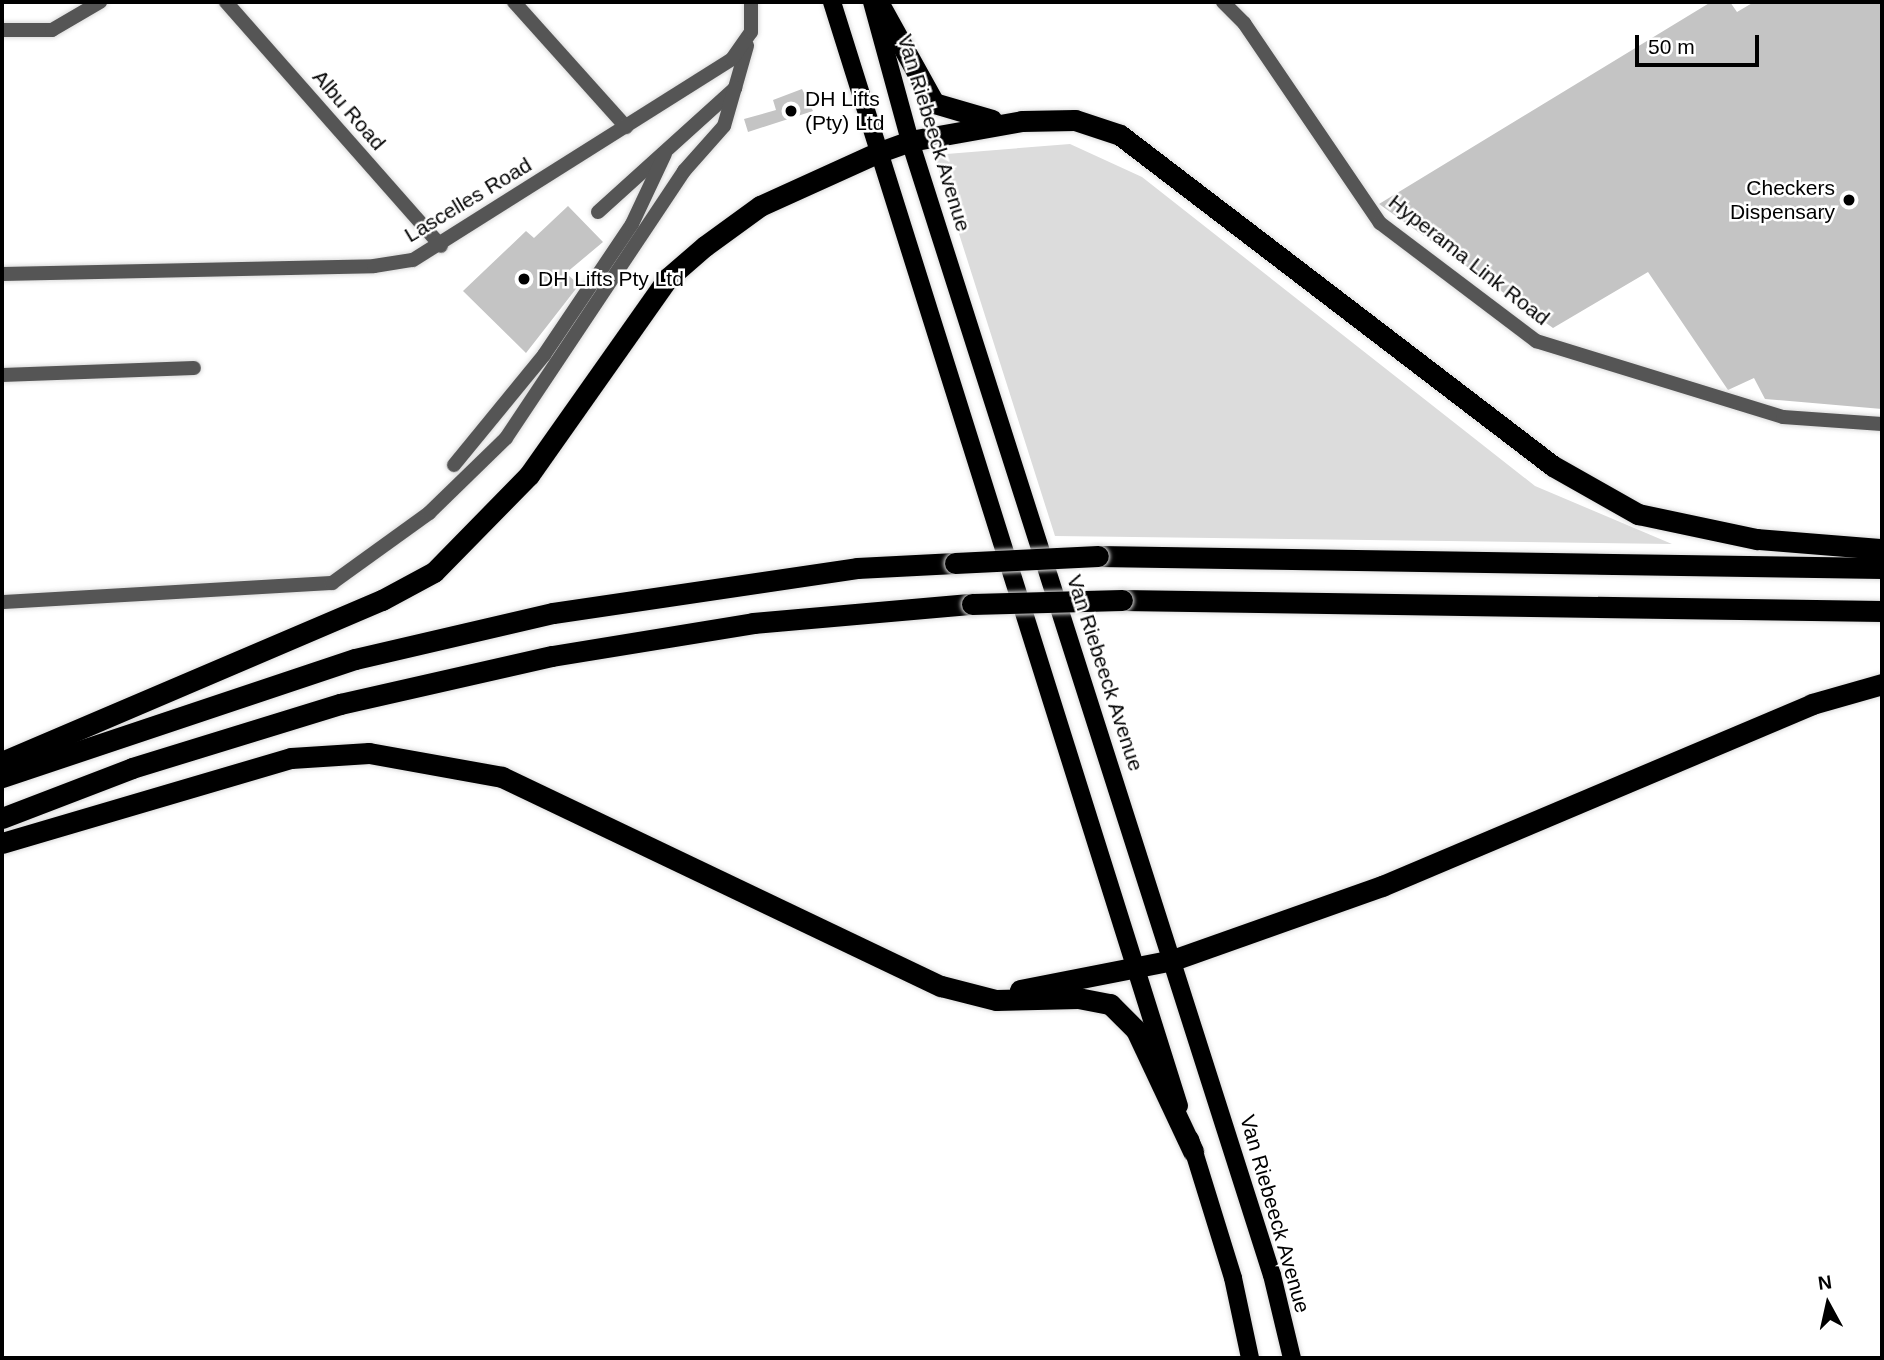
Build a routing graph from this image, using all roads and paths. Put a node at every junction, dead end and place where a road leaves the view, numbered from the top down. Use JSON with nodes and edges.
{"nodes":[{"id":1,"x":100,"y":2,"type":"edge"},
{"id":2,"x":226,"y":2,"type":"edge"},
{"id":3,"x":514,"y":2,"type":"edge"},
{"id":4,"x":751,"y":2,"type":"edge"},
{"id":5,"x":832,"y":2,"type":"edge"},
{"id":6,"x":872,"y":2,"type":"edge"},
{"id":7,"x":878,"y":2,"type":"edge"},
{"id":8,"x":1223,"y":2,"type":"edge"},
{"id":9,"x":1239,"y":2,"type":"edge"},
{"id":10,"x":1244,"y":23,"type":"junction"},
{"id":11,"x":2,"y":30,"type":"edge"},
{"id":12,"x":748,"y":41,"type":"junction"},
{"id":13,"x":735,"y":88,"type":"junction"},
{"id":14,"x":1022,"y":121,"type":"junction"},
{"id":15,"x":626,"y":127,"type":"junction"},
{"id":16,"x":910,"y":141,"type":"junction"},
{"id":17,"x":877,"y":153,"type":"junction"},
{"id":18,"x":665,"y":154,"type":"junction"},
{"id":19,"x":598,"y":212,"type":"dead end"},
{"id":20,"x":441,"y":246,"type":"junction"},
{"id":21,"x":2,"y":274,"type":"edge"},
{"id":22,"x":194,"y":368,"type":"dead end"},
{"id":23,"x":2,"y":375,"type":"edge"},
{"id":24,"x":1882,"y":424,"type":"edge"},
{"id":25,"x":454,"y":465,"type":"dead end"},
{"id":26,"x":1882,"y":549,"type":"edge"},
{"id":27,"x":1882,"y":568,"type":"edge"},
{"id":28,"x":2,"y":602,"type":"edge"},
{"id":29,"x":1882,"y":611,"type":"edge"},
{"id":30,"x":1882,"y":684,"type":"edge"},
{"id":31,"x":2,"y":762,"type":"edge"},
{"id":32,"x":2,"y":777,"type":"edge"},
{"id":33,"x":2,"y":818,"type":"edge"},
{"id":34,"x":2,"y":843,"type":"edge"},
{"id":35,"x":1173,"y":960,"type":"junction"},
{"id":36,"x":1138,"y":970,"type":"junction"},
{"id":37,"x":962,"y":993,"type":"junction"},
{"id":38,"x":1193,"y":1151,"type":"junction"},
{"id":39,"x":1250,"y":1358,"type":"edge"},
{"id":40,"x":1292,"y":1358,"type":"edge"}],
"edges":[{"from":1,"to":11,"type":"street"},
{"from":2,"to":20,"type":"street","name":"Albu Road"},
{"from":3,"to":15,"type":"street"},
{"from":4,"to":12,"type":"street"},
{"from":5,"to":17,"type":"main road"},
{"from":6,"to":16,"type":"main road","name":"Van Riebeeck Avenue"},
{"from":7,"to":14,"type":"highway"},
{"from":8,"to":10,"type":"street","name":"Hyperama Link Road"},
{"from":9,"to":10,"type":"street","name":"Hyperama Link Road"},
{"from":10,"to":24,"type":"street","name":"Hyperama Link Road"},
{"from":12,"to":13,"type":"street"},
{"from":12,"to":15,"type":"street","name":"Lascelles Road"},
{"from":13,"to":18,"type":"street"},
{"from":13,"to":28,"type":"street"},
{"from":14,"to":16,"type":"highway"},
{"from":14,"to":26,"type":"highway"},
{"from":15,"to":20,"type":"street","name":"Lascelles Road"},
{"from":16,"to":17,"type":"highway"},
{"from":16,"to":35,"type":"main road","name":"Van Riebeeck Avenue"},
{"from":17,"to":31,"type":"highway"},
{"from":17,"to":36,"type":"main road"},
{"from":18,"to":19,"type":"street"},
{"from":18,"to":25,"type":"street"},
{"from":20,"to":21,"type":"street","name":"Lascelles Road"},
{"from":22,"to":23,"type":"street"},
{"from":27,"to":32,"type":"highway","bridge":true},
{"from":29,"to":33,"type":"highway","bridge":true},
{"from":30,"to":35,"type":"highway"},
{"from":34,"to":37,"type":"highway"},
{"from":35,"to":36,"type":"highway"},
{"from":35,"to":40,"type":"main road","name":"Van Riebeeck Avenue"},
{"from":36,"to":37,"type":"highway"},
{"from":36,"to":38,"type":"main road"},
{"from":37,"to":38,"type":"highway"},
{"from":38,"to":39,"type":"main road"}]}
